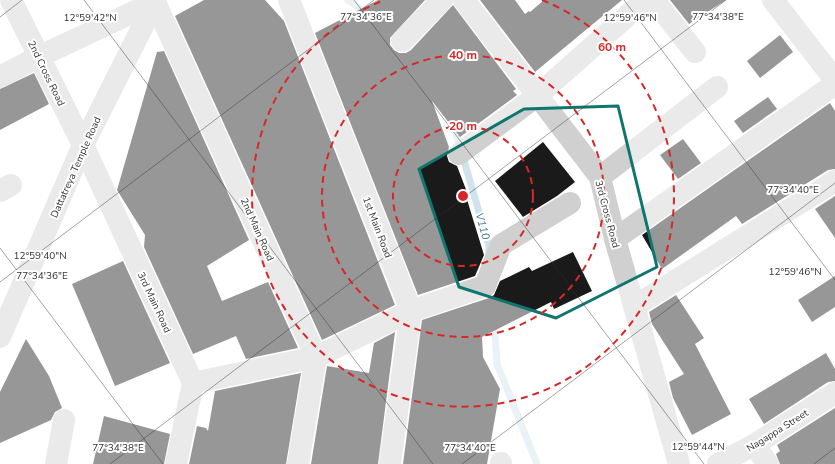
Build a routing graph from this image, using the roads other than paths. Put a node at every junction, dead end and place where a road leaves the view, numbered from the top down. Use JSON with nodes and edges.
{"nodes":[{"id":1,"x":11,"y":0,"type":"edge"},
{"id":2,"x":289,"y":0,"type":"edge"},
{"id":3,"x":442,"y":0,"type":"edge"},
{"id":4,"x":464,"y":0,"type":"edge"},
{"id":5,"x":645,"y":0,"type":"edge"},
{"id":6,"x":654,"y":0,"type":"edge"},
{"id":7,"x":773,"y":0,"type":"edge"},
{"id":8,"x":155,"y":1,"type":"edge"},
{"id":9,"x":402,"y":41,"type":"dead end"},
{"id":10,"x":695,"y":52,"type":"dead end"},
{"id":11,"x":38,"y":57,"type":"junction"},
{"id":12,"x":0,"y":77,"type":"edge"},
{"id":13,"x":835,"y":80,"type":"edge"},
{"id":14,"x":835,"y":84,"type":"edge"},
{"id":15,"x":717,"y":87,"type":"dead end"},
{"id":16,"x":537,"y":96,"type":"junction"},
{"id":17,"x":83,"y":145,"type":"junction"},
{"id":18,"x":459,"y":154,"type":"dead end"},
{"id":19,"x":600,"y":177,"type":"junction"},
{"id":20,"x":835,"y":181,"type":"edge"},
{"id":21,"x":570,"y":203,"type":"dead end"},
{"id":22,"x":615,"y":239,"type":"junction"},
{"id":23,"x":635,"y":306,"type":"junction"},
{"id":24,"x":411,"y":311,"type":"junction"},
{"id":25,"x":1,"y":335,"type":"edge"},
{"id":26,"x":316,"y":357,"type":"junction"},
{"id":27,"x":193,"y":383,"type":"junction"},
{"id":28,"x":835,"y":393,"type":"edge"},
{"id":29,"x":64,"y":420,"type":"dead end"},
{"id":30,"x":754,"y":446,"type":"junction"},
{"id":31,"x":56,"y":464,"type":"edge"},
{"id":32,"x":176,"y":464,"type":"edge"},
{"id":33,"x":298,"y":464,"type":"edge"},
{"id":34,"x":390,"y":464,"type":"edge"},
{"id":35,"x":679,"y":464,"type":"edge"},
{"id":36,"x":718,"y":464,"type":"edge"},
{"id":37,"x":768,"y":464,"type":"edge"}],
"edges":[{"from":1,"to":11,"type":"street","name":"2nd Cross Road"},
{"from":2,"to":24,"type":"street","name":"1st Main Road"},
{"from":3,"to":9,"type":"street"},
{"from":4,"to":16,"type":"street","name":"3rd Cross Road"},
{"from":5,"to":16,"type":"street"},
{"from":6,"to":10,"type":"street"},
{"from":7,"to":13,"type":"street"},
{"from":8,"to":11,"type":"street"},
{"from":8,"to":17,"type":"street","name":"Dattatreya Temple Road"},
{"from":8,"to":26,"type":"street","name":"2nd Main Road"},
{"from":11,"to":12,"type":"street"},
{"from":11,"to":17,"type":"street","name":"2nd Cross Road"},
{"from":14,"to":22,"type":"street"},
{"from":15,"to":19,"type":"street"},
{"from":16,"to":18,"type":"street"},
{"from":16,"to":19,"type":"street","name":"3rd Cross Road"},
{"from":17,"to":25,"type":"street","name":"Dattatreya Temple Road"},
{"from":17,"to":27,"type":"street","name":"3rd Main Road"},
{"from":19,"to":22,"type":"street","name":"3rd Cross Road"},
{"from":20,"to":23,"type":"street"},
{"from":21,"to":24,"type":"street"},
{"from":22,"to":23,"type":"street","name":"3rd Cross Road"},
{"from":23,"to":35,"type":"street","name":"3rd Cross Road"},
{"from":24,"to":26,"type":"street"},
{"from":24,"to":34,"type":"street","name":"1st Main Road"},
{"from":26,"to":27,"type":"street"},
{"from":26,"to":33,"type":"street"},
{"from":27,"to":32,"type":"street"},
{"from":28,"to":30,"type":"street","name":"Nagappa Street"},
{"from":29,"to":31,"type":"street"},
{"from":30,"to":36,"type":"street","name":"Nagappa Street"},
{"from":30,"to":37,"type":"street"}]}
